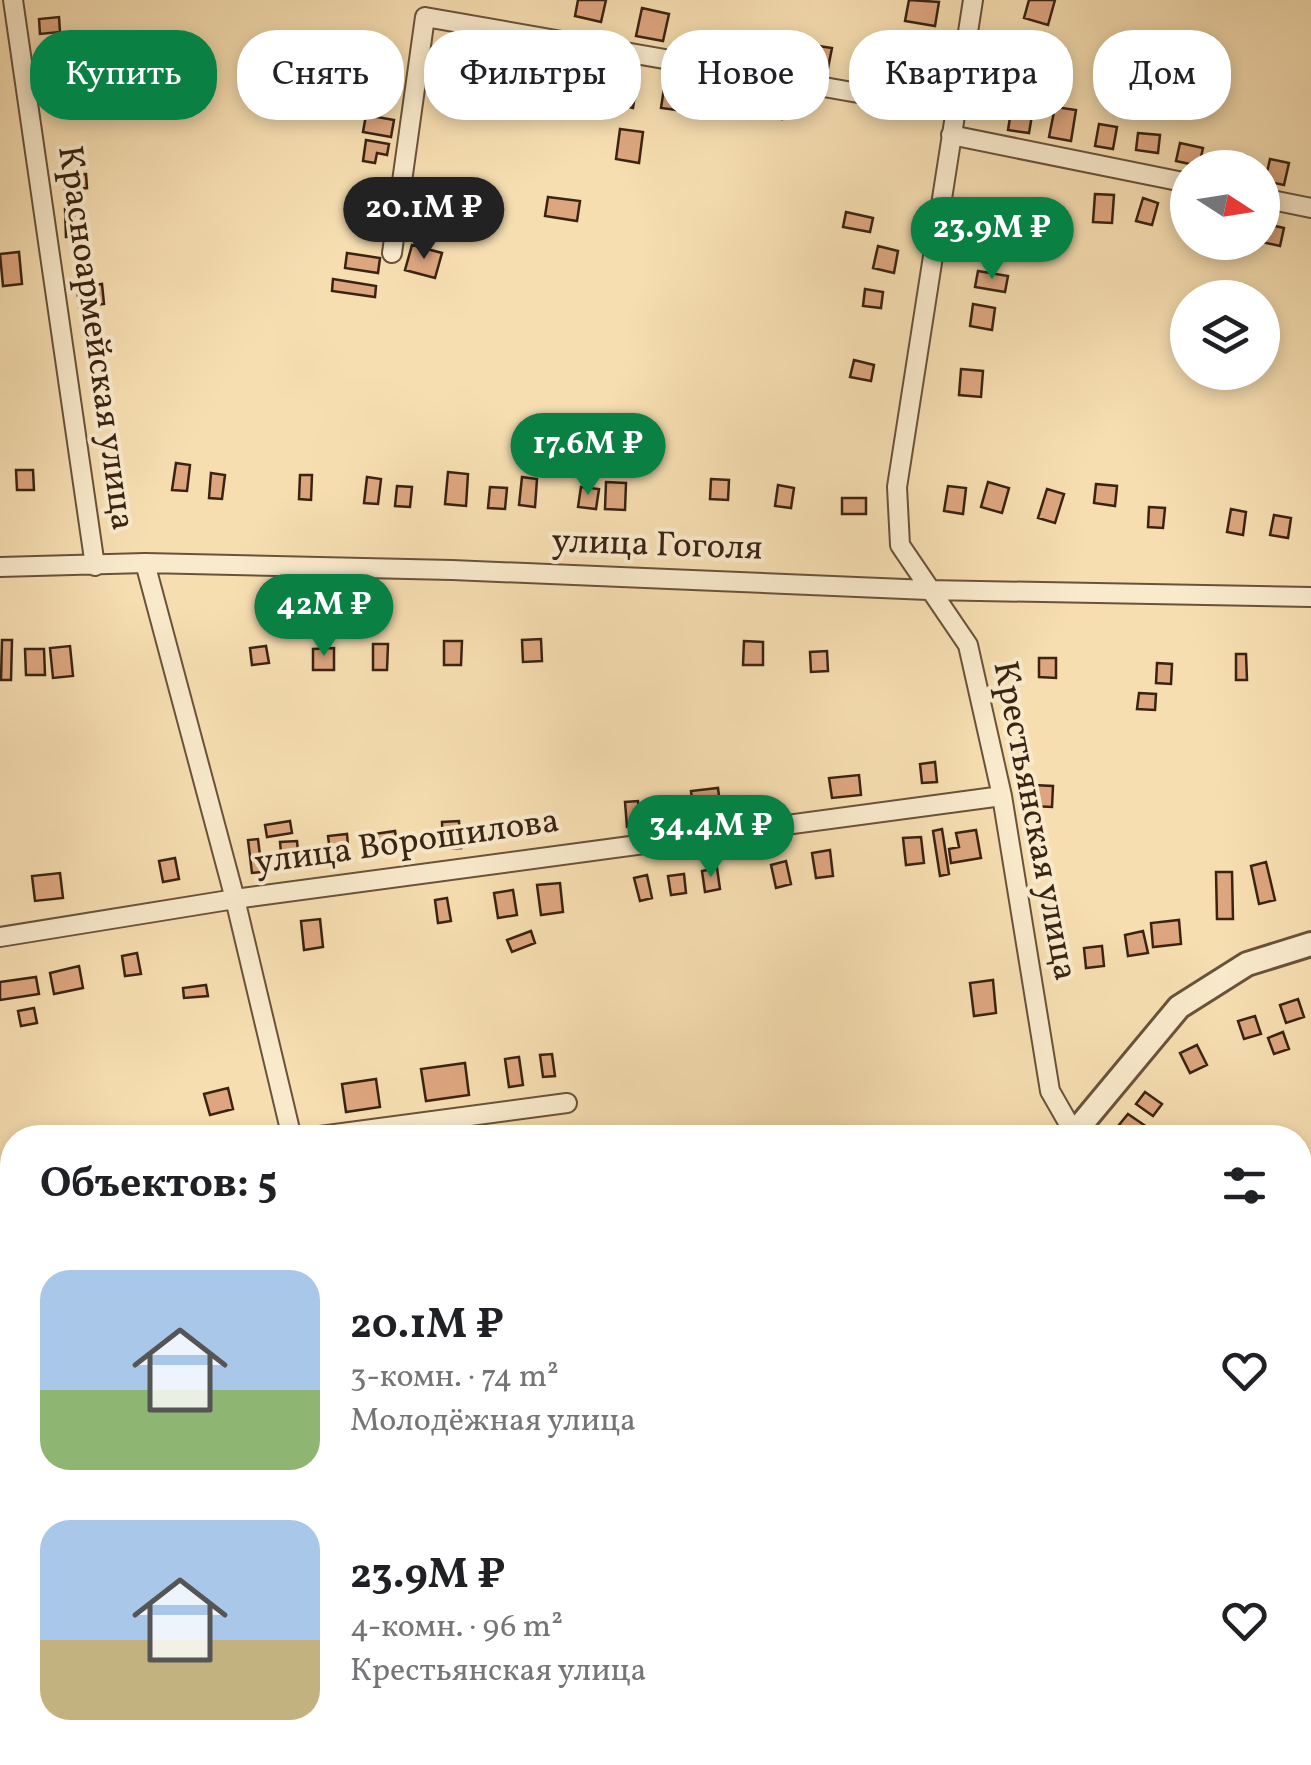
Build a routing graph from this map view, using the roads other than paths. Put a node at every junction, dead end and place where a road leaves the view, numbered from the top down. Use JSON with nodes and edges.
{"nodes":[{"id":1,"x":12,"y":0,"type":"edge"},
{"id":2,"x":974,"y":0,"type":"edge"},
{"id":3,"x":969,"y":30,"type":"edge"},
{"id":4,"x":849,"y":91,"type":"edge"},
{"id":5,"x":954,"y":120,"type":"edge"},
{"id":6,"x":951,"y":135,"type":"junction"},
{"id":7,"x":1170,"y":179,"type":"edge"},
{"id":8,"x":1280,"y":202,"type":"edge"},
{"id":9,"x":1311,"y":208,"type":"edge"},
{"id":10,"x":392,"y":253,"type":"dead end"},
{"id":11,"x":145,"y":563,"type":"junction"},
{"id":12,"x":95,"y":566,"type":"junction"},
{"id":13,"x":0,"y":567,"type":"edge"},
{"id":14,"x":928,"y":590,"type":"junction"},
{"id":15,"x":1311,"y":597,"type":"edge"},
{"id":16,"x":1002,"y":796,"type":"junction"},
{"id":17,"x":235,"y":899,"type":"junction"},
{"id":18,"x":0,"y":937,"type":"edge"},
{"id":19,"x":1311,"y":944,"type":"edge"},
{"id":20,"x":566,"y":1103,"type":"dead end"},
{"id":21,"x":289,"y":1125,"type":"edge"},
{"id":22,"x":402,"y":1125,"type":"edge"},
{"id":23,"x":1067,"y":1125,"type":"edge"},
{"id":24,"x":1080,"y":1125,"type":"edge"}],
"edges":[{"from":1,"to":12,"type":"street","name":"Красноармейская улица"},
{"from":2,"to":3,"type":"street","name":"Крестьянская улица"},
{"from":4,"to":10,"type":"street"},
{"from":5,"to":6,"type":"street","name":"Крестьянская улица"},
{"from":6,"to":7,"type":"street"},
{"from":6,"to":14,"type":"street","name":"Крестьянская улица"},
{"from":8,"to":9,"type":"street"},
{"from":11,"to":12,"type":"street","name":"улица Гоголя"},
{"from":11,"to":14,"type":"street","name":"улица Гоголя"},
{"from":11,"to":17,"type":"street","name":"Красноармейская улица"},
{"from":12,"to":13,"type":"street","name":"улица Гоголя"},
{"from":14,"to":15,"type":"street","name":"улица Гоголя"},
{"from":14,"to":16,"type":"street","name":"Крестьянская улица"},
{"from":16,"to":17,"type":"street","name":"улица Ворошилова"},
{"from":16,"to":23,"type":"street","name":"Крестьянская улица"},
{"from":17,"to":18,"type":"street","name":"улица Ворошилова"},
{"from":17,"to":21,"type":"street","name":"Красноармейская улица"},
{"from":19,"to":24,"type":"street"},
{"from":20,"to":22,"type":"street"}]}
